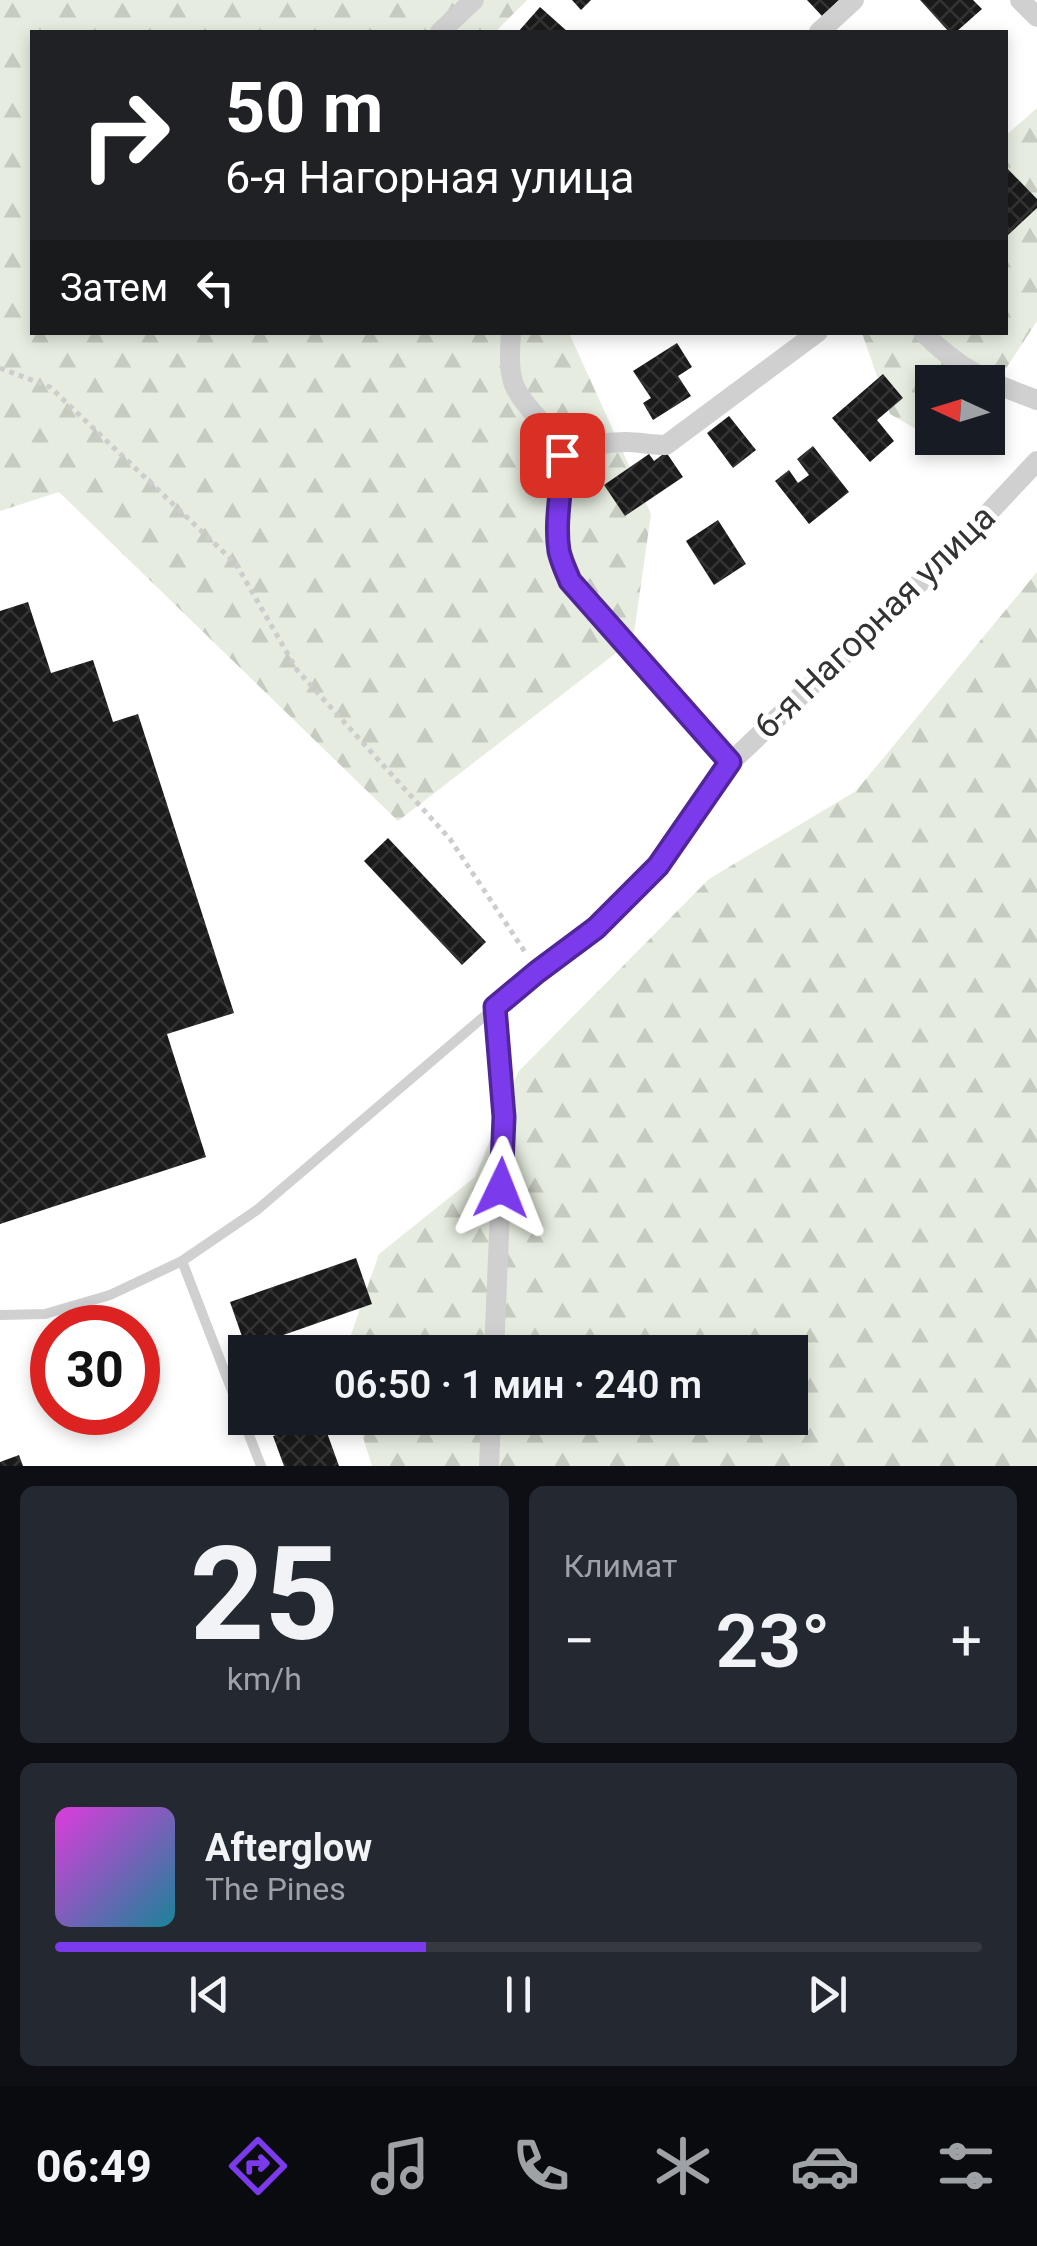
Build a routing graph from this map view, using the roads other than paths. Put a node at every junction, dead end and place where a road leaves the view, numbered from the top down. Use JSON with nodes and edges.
{"nodes":[{"id":1,"x":474,"y":0,"type":"edge"},
{"id":2,"x":854,"y":0,"type":"edge"},
{"id":3,"x":1020,"y":0,"type":"edge"},
{"id":4,"x":1037,"y":18,"type":"edge"},
{"id":5,"x":442,"y":30,"type":"edge"},
{"id":6,"x":821,"y":30,"type":"edge"},
{"id":7,"x":511,"y":335,"type":"edge"},
{"id":8,"x":814,"y":335,"type":"edge"},
{"id":9,"x":927,"y":335,"type":"edge"},
{"id":10,"x":1037,"y":400,"type":"edge"},
{"id":11,"x":562,"y":455,"type":"junction"},
{"id":12,"x":1037,"y":461,"type":"edge"},
{"id":13,"x":730,"y":762,"type":"junction"},
{"id":14,"x":495,"y":1007,"type":"junction"},
{"id":15,"x":182,"y":1261,"type":"junction"},
{"id":16,"x":0,"y":1315,"type":"edge"},
{"id":17,"x":495,"y":1335,"type":"edge"},
{"id":18,"x":490,"y":1435,"type":"edge"},
{"id":19,"x":261,"y":1466,"type":"edge"},
{"id":20,"x":489,"y":1466,"type":"edge"}],
"edges":[{"from":1,"to":5,"type":"street"},
{"from":2,"to":6,"type":"street"},
{"from":3,"to":4,"type":"street"},
{"from":7,"to":11,"type":"street"},
{"from":8,"to":11,"type":"street"},
{"from":9,"to":10,"type":"street"},
{"from":11,"to":13,"type":"street"},
{"from":12,"to":13,"type":"street","name":"6-я Нагорная улица"},
{"from":13,"to":14,"type":"street","name":"6-я Нагорная улица"},
{"from":14,"to":15,"type":"lane"},
{"from":14,"to":17,"type":"street"},
{"from":15,"to":16,"type":"lane"},
{"from":15,"to":19,"type":"lane"},
{"from":18,"to":20,"type":"street"}]}
